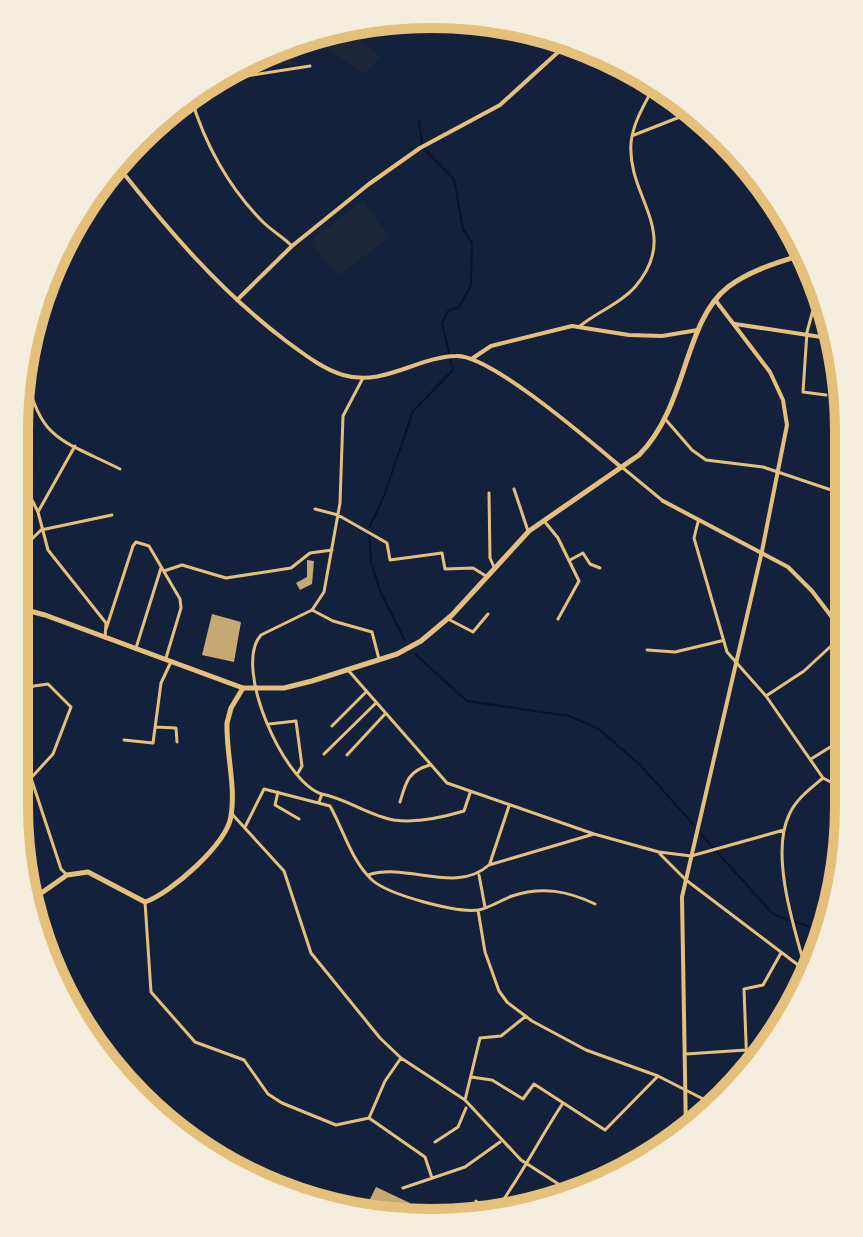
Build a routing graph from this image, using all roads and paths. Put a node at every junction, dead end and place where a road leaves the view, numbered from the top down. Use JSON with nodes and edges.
{"nodes":[{"id":1,"x":561,"y":49,"type":"edge"},
{"id":2,"x":310,"y":66,"type":"dead end"},
{"id":3,"x":239,"y":77,"type":"edge"},
{"id":4,"x":651,"y":93,"type":"edge"},
{"id":5,"x":194,"y":106,"type":"edge"},
{"id":6,"x":683,"y":116,"type":"edge"},
{"id":7,"x":633,"y":136,"type":"junction"},
{"id":8,"x":122,"y":172,"type":"edge"},
{"id":9,"x":292,"y":246,"type":"junction"},
{"id":10,"x":795,"y":258,"type":"edge"},
{"id":11,"x":237,"y":300,"type":"junction"},
{"id":12,"x":715,"y":301,"type":"junction"},
{"id":13,"x":815,"y":304,"type":"edge"},
{"id":14,"x":735,"y":324,"type":"junction"},
{"id":15,"x":580,"y":326,"type":"junction"},
{"id":16,"x":698,"y":330,"type":"junction"},
{"id":17,"x":807,"y":332,"type":"junction"},
{"id":18,"x":823,"y":336,"type":"edge"},
{"id":19,"x":473,"y":358,"type":"junction"},
{"id":20,"x":363,"y":378,"type":"junction"},
{"id":21,"x":30,"y":389,"type":"edge"},
{"id":22,"x":826,"y":395,"type":"dead end"},
{"id":23,"x":666,"y":420,"type":"junction"},
{"id":24,"x":75,"y":446,"type":"junction"},
{"id":25,"x":621,"y":467,"type":"junction"},
{"id":26,"x":120,"y":469,"type":"dead end"},
{"id":27,"x":514,"y":489,"type":"dead end"},
{"id":28,"x":835,"y":491,"type":"edge"},
{"id":29,"x":28,"y":492,"type":"edge"},
{"id":30,"x":489,"y":493,"type":"dead end"},
{"id":31,"x":663,"y":501,"type":"joint"},
{"id":32,"x":315,"y":509,"type":"dead end"},
{"id":33,"x":38,"y":512,"type":"junction"},
{"id":34,"x":112,"y":515,"type":"dead end"},
{"id":35,"x":338,"y":515,"type":"junction"},
{"id":36,"x":543,"y":519,"type":"junction"},
{"id":37,"x":698,"y":522,"type":"junction"},
{"id":38,"x":41,"y":530,"type":"junction"},
{"id":39,"x":529,"y":531,"type":"junction"},
{"id":40,"x":28,"y":543,"type":"edge"},
{"id":41,"x":332,"y":550,"type":"junction"},
{"id":42,"x":762,"y":551,"type":"junction"},
{"id":43,"x":570,"y":560,"type":"junction"},
{"id":44,"x":494,"y":567,"type":"junction"},
{"id":45,"x":600,"y":568,"type":"dead end"},
{"id":46,"x":162,"y":570,"type":"junction"},
{"id":47,"x":486,"y":576,"type":"junction"},
{"id":48,"x":312,"y":610,"type":"junction"},
{"id":49,"x":28,"y":611,"type":"edge"},
{"id":50,"x":488,"y":614,"type":"dead end"},
{"id":51,"x":448,"y":619,"type":"junction"},
{"id":52,"x":558,"y":619,"type":"dead end"},
{"id":53,"x":835,"y":621,"type":"edge"},
{"id":54,"x":106,"y":629,"type":"junction"},
{"id":55,"x":105,"y":638,"type":"junction"},
{"id":56,"x":721,"y":641,"type":"junction"},
{"id":57,"x":835,"y":644,"type":"edge"},
{"id":58,"x":135,"y":650,"type":"junction"},
{"id":59,"x":647,"y":650,"type":"dead end"},
{"id":60,"x":379,"y":660,"type":"junction"},
{"id":61,"x":167,"y":662,"type":"junction"},
{"id":62,"x":736,"y":662,"type":"junction"},
{"id":63,"x":348,"y":670,"type":"junction"},
{"id":64,"x":243,"y":688,"type":"junction"},
{"id":65,"x":254,"y":689,"type":"junction"},
{"id":66,"x":28,"y":690,"type":"edge"},
{"id":67,"x":366,"y":692,"type":"junction"},
{"id":68,"x":766,"y":696,"type":"junction"},
{"id":69,"x":376,"y":703,"type":"junction"},
{"id":70,"x":385,"y":714,"type":"junction"},
{"id":71,"x":269,"y":724,"type":"junction"},
{"id":72,"x":332,"y":726,"type":"dead end"},
{"id":73,"x":155,"y":727,"type":"junction"},
{"id":74,"x":124,"y":740,"type":"dead end"},
{"id":75,"x":177,"y":742,"type":"dead end"},
{"id":76,"x":835,"y":744,"type":"edge"},
{"id":77,"x":324,"y":754,"type":"dead end"},
{"id":78,"x":347,"y":755,"type":"dead end"},
{"id":79,"x":811,"y":759,"type":"junction"},
{"id":80,"x":430,"y":765,"type":"junction"},
{"id":81,"x":298,"y":773,"type":"junction"},
{"id":82,"x":28,"y":774,"type":"edge"},
{"id":83,"x":31,"y":778,"type":"junction"},
{"id":84,"x":823,"y":778,"type":"junction"},
{"id":85,"x":835,"y":784,"type":"edge"},
{"id":86,"x":278,"y":792,"type":"junction"},
{"id":87,"x":470,"y":793,"type":"junction"},
{"id":88,"x":322,"y":794,"type":"junction"},
{"id":89,"x":319,"y":802,"type":"junction"},
{"id":90,"x":400,"y":802,"type":"dead end"},
{"id":91,"x":509,"y":806,"type":"junction"},
{"id":92,"x":232,"y":814,"type":"junction"},
{"id":93,"x":299,"y":819,"type":"dead end"},
{"id":94,"x":245,"y":827,"type":"junction"},
{"id":95,"x":784,"y":830,"type":"junction"},
{"id":96,"x":594,"y":834,"type":"junction"},
{"id":97,"x":659,"y":852,"type":"junction"},
{"id":98,"x":691,"y":856,"type":"junction"},
{"id":99,"x":489,"y":865,"type":"junction"},
{"id":100,"x":478,"y":874,"type":"junction"},
{"id":101,"x":67,"y":875,"type":"junction"},
{"id":102,"x":368,"y":875,"type":"junction"},
{"id":103,"x":686,"y":880,"type":"junction"},
{"id":104,"x":39,"y":895,"type":"edge"},
{"id":105,"x":145,"y":902,"type":"junction"},
{"id":106,"x":595,"y":904,"type":"dead end"},
{"id":107,"x":485,"y":907,"type":"junction"},
{"id":108,"x":478,"y":910,"type":"junction"},
{"id":109,"x":781,"y":953,"type":"junction"},
{"id":110,"x":804,"y":961,"type":"edge"},
{"id":111,"x":801,"y":967,"type":"edge"},
{"id":112,"x":526,"y":1016,"type":"junction"},
{"id":113,"x":746,"y":1050,"type":"junction"},
{"id":114,"x":684,"y":1054,"type":"junction"},
{"id":115,"x":401,"y":1058,"type":"junction"},
{"id":116,"x":746,"y":1058,"type":"edge"},
{"id":117,"x":658,"y":1076,"type":"junction"},
{"id":118,"x":471,"y":1077,"type":"junction"},
{"id":119,"x":685,"y":1090,"type":"junction"},
{"id":120,"x":465,"y":1100,"type":"junction"},
{"id":121,"x":707,"y":1101,"type":"edge"},
{"id":122,"x":563,"y":1103,"type":"junction"},
{"id":123,"x":467,"y":1106,"type":"junction"},
{"id":124,"x":369,"y":1118,"type":"junction"},
{"id":125,"x":686,"y":1119,"type":"edge"},
{"id":126,"x":501,"y":1141,"type":"junction"},
{"id":127,"x":435,"y":1142,"type":"dead end"},
{"id":128,"x":526,"y":1163,"type":"junction"},
{"id":129,"x":432,"y":1178,"type":"junction"},
{"id":130,"x":563,"y":1187,"type":"edge"},
{"id":131,"x":403,"y":1188,"type":"dead end"},
{"id":132,"x":476,"y":1201,"type":"dead end"},
{"id":133,"x":500,"y":1203,"type":"edge"},
{"id":134,"x":482,"y":1206,"type":"edge"}],
"edges":[{"from":1,"to":9,"type":"street"},
{"from":2,"to":3,"type":"street"},
{"from":4,"to":7,"type":"street"},
{"from":5,"to":9,"type":"street"},
{"from":6,"to":7,"type":"street"},
{"from":7,"to":15,"type":"street"},
{"from":8,"to":11,"type":"street"},
{"from":9,"to":11,"type":"street"},
{"from":10,"to":12,"type":"main road"},
{"from":11,"to":20,"type":"street"},
{"from":12,"to":14,"type":"street"},
{"from":12,"to":16,"type":"main road"},
{"from":13,"to":17,"type":"street"},
{"from":14,"to":17,"type":"street"},
{"from":14,"to":42,"type":"street"},
{"from":15,"to":16,"type":"street"},
{"from":15,"to":19,"type":"street"},
{"from":16,"to":23,"type":"main road"},
{"from":17,"to":18,"type":"street"},
{"from":17,"to":22,"type":"street"},
{"from":19,"to":20,"type":"street"},
{"from":19,"to":25,"type":"street"},
{"from":20,"to":35,"type":"street"},
{"from":21,"to":24,"type":"street"},
{"from":23,"to":25,"type":"main road"},
{"from":23,"to":28,"type":"street"},
{"from":24,"to":26,"type":"street"},
{"from":24,"to":33,"type":"street"},
{"from":25,"to":31,"type":"street"},
{"from":25,"to":36,"type":"main road"},
{"from":27,"to":39,"type":"street"},
{"from":29,"to":33,"type":"street"},
{"from":30,"to":44,"type":"street"},
{"from":31,"to":37,"type":"street"},
{"from":32,"to":35,"type":"street"},
{"from":33,"to":38,"type":"street"},
{"from":34,"to":38,"type":"street"},
{"from":35,"to":41,"type":"street"},
{"from":35,"to":47,"type":"street"},
{"from":36,"to":39,"type":"main road"},
{"from":36,"to":43,"type":"street"},
{"from":37,"to":42,"type":"street"},
{"from":37,"to":56,"type":"street"},
{"from":38,"to":40,"type":"street"},
{"from":38,"to":54,"type":"street"},
{"from":39,"to":44,"type":"main road"},
{"from":41,"to":46,"type":"street"},
{"from":41,"to":48,"type":"street"},
{"from":42,"to":53,"type":"street"},
{"from":42,"to":62,"type":"street"},
{"from":43,"to":45,"type":"street"},
{"from":43,"to":52,"type":"street"},
{"from":44,"to":47,"type":"main road"},
{"from":46,"to":54,"type":"street"},
{"from":46,"to":58,"type":"street"},
{"from":46,"to":61,"type":"street"},
{"from":47,"to":51,"type":"main road"},
{"from":48,"to":60,"type":"street"},
{"from":48,"to":65,"type":"street"},
{"from":49,"to":55,"type":"main road"},
{"from":50,"to":51,"type":"street"},
{"from":51,"to":60,"type":"main road"},
{"from":54,"to":55,"type":"street"},
{"from":55,"to":58,"type":"main road"},
{"from":56,"to":59,"type":"street"},
{"from":56,"to":62,"type":"street"},
{"from":57,"to":68,"type":"street"},
{"from":58,"to":61,"type":"main road"},
{"from":60,"to":63,"type":"main road"},
{"from":61,"to":64,"type":"main road"},
{"from":61,"to":73,"type":"street"},
{"from":62,"to":68,"type":"street"},
{"from":62,"to":98,"type":"street"},
{"from":63,"to":65,"type":"main road"},
{"from":63,"to":67,"type":"street"},
{"from":64,"to":65,"type":"main road"},
{"from":64,"to":92,"type":"main road"},
{"from":65,"to":71,"type":"street"},
{"from":66,"to":83,"type":"street"},
{"from":67,"to":69,"type":"street"},
{"from":67,"to":72,"type":"street"},
{"from":68,"to":79,"type":"street"},
{"from":69,"to":70,"type":"street"},
{"from":69,"to":77,"type":"street"},
{"from":70,"to":78,"type":"street"},
{"from":70,"to":80,"type":"street"},
{"from":71,"to":81,"type":"street"},
{"from":71,"to":81,"type":"street"},
{"from":73,"to":74,"type":"street"},
{"from":73,"to":75,"type":"street"},
{"from":76,"to":79,"type":"street"},
{"from":79,"to":84,"type":"street"},
{"from":80,"to":87,"type":"street"},
{"from":80,"to":90,"type":"street"},
{"from":81,"to":88,"type":"street"},
{"from":82,"to":83,"type":"street"},
{"from":83,"to":101,"type":"street"},
{"from":84,"to":85,"type":"street"},
{"from":84,"to":95,"type":"street"},
{"from":86,"to":89,"type":"street"},
{"from":86,"to":93,"type":"street"},
{"from":86,"to":94,"type":"street"},
{"from":87,"to":88,"type":"street"},
{"from":87,"to":91,"type":"street"},
{"from":88,"to":89,"type":"street"},
{"from":89,"to":102,"type":"street"},
{"from":91,"to":96,"type":"street"},
{"from":91,"to":99,"type":"street"},
{"from":92,"to":94,"type":"street"},
{"from":92,"to":105,"type":"main road"},
{"from":94,"to":115,"type":"street"},
{"from":95,"to":98,"type":"street"},
{"from":95,"to":110,"type":"street"},
{"from":96,"to":97,"type":"street"},
{"from":96,"to":99,"type":"street"},
{"from":97,"to":98,"type":"street"},
{"from":97,"to":103,"type":"street"},
{"from":98,"to":103,"type":"street"},
{"from":99,"to":100,"type":"street"},
{"from":100,"to":102,"type":"street"},
{"from":100,"to":107,"type":"street"},
{"from":101,"to":104,"type":"main road"},
{"from":101,"to":105,"type":"main road"},
{"from":102,"to":108,"type":"street"},
{"from":103,"to":109,"type":"street"},
{"from":103,"to":114,"type":"street"},
{"from":105,"to":124,"type":"street"},
{"from":106,"to":107,"type":"street"},
{"from":107,"to":108,"type":"street"},
{"from":108,"to":112,"type":"street"},
{"from":109,"to":111,"type":"street"},
{"from":109,"to":113,"type":"street"},
{"from":112,"to":117,"type":"street"},
{"from":112,"to":118,"type":"street"},
{"from":113,"to":114,"type":"street"},
{"from":113,"to":116,"type":"street"},
{"from":114,"to":119,"type":"street"},
{"from":115,"to":120,"type":"street"},
{"from":115,"to":124,"type":"street"},
{"from":117,"to":119,"type":"street"},
{"from":117,"to":122,"type":"street"},
{"from":118,"to":120,"type":"street"},
{"from":118,"to":122,"type":"street"},
{"from":119,"to":121,"type":"street"},
{"from":119,"to":125,"type":"street"},
{"from":120,"to":123,"type":"street"},
{"from":122,"to":128,"type":"street"},
{"from":123,"to":126,"type":"street"},
{"from":123,"to":127,"type":"street"},
{"from":124,"to":129,"type":"street"},
{"from":126,"to":128,"type":"street"},
{"from":126,"to":129,"type":"street"},
{"from":128,"to":130,"type":"street"},
{"from":128,"to":133,"type":"street"},
{"from":129,"to":131,"type":"street"},
{"from":132,"to":134,"type":"street"}]}
